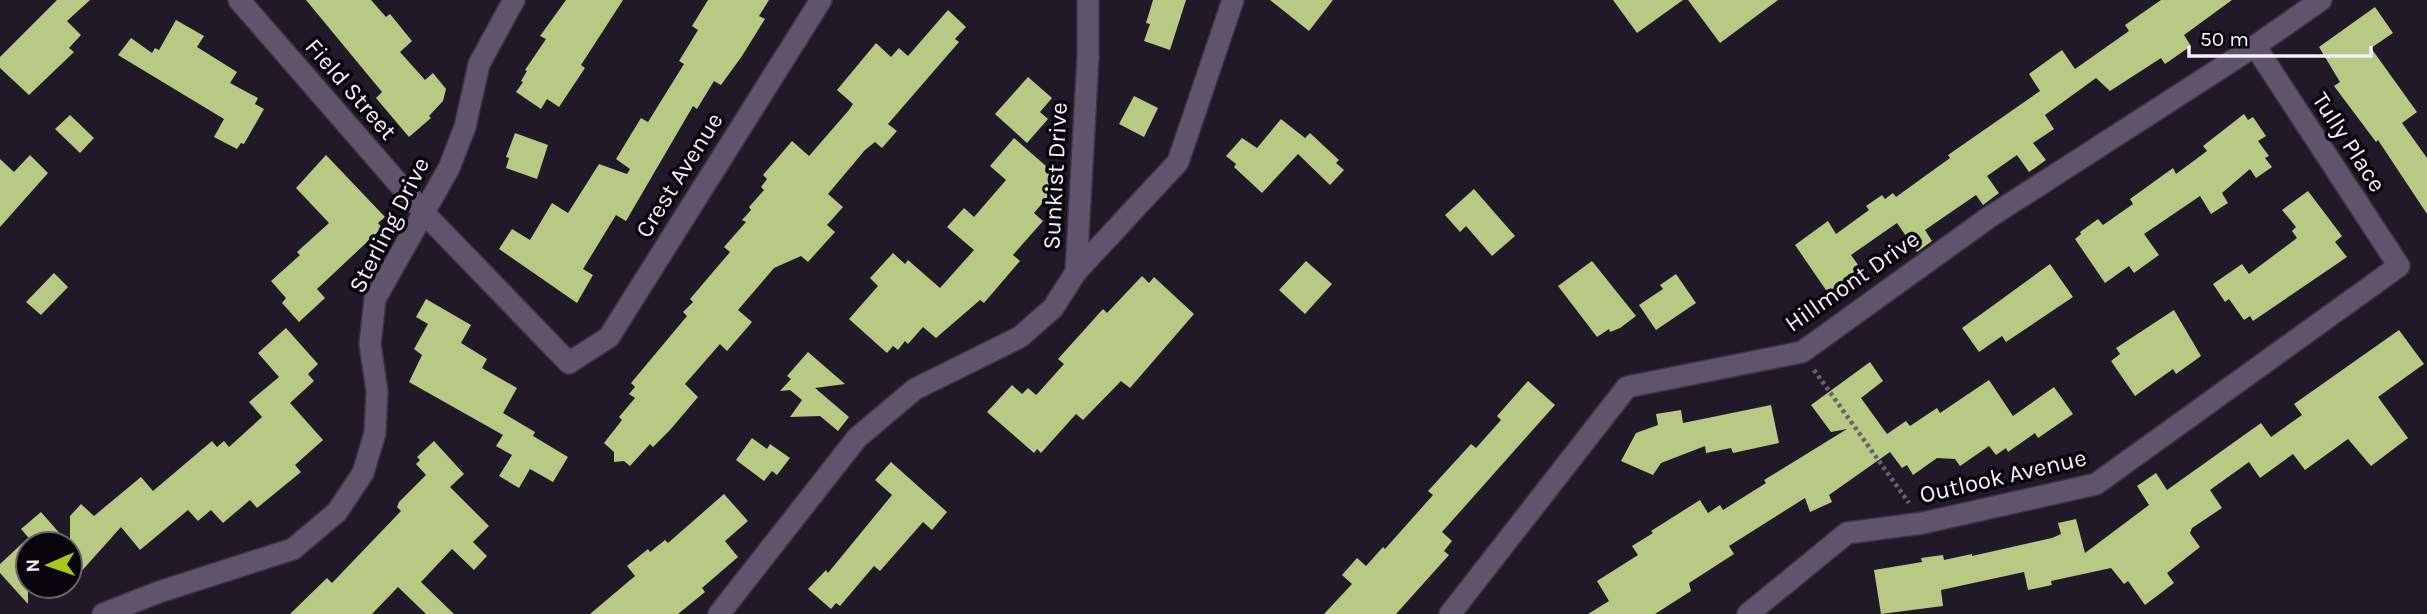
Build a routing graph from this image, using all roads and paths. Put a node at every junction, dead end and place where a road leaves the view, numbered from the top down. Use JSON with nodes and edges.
{"nodes":[{"id":1,"x":239,"y":0,"type":"edge"},
{"id":2,"x":514,"y":0,"type":"edge"},
{"id":3,"x":821,"y":0,"type":"edge"},
{"id":4,"x":1088,"y":0,"type":"edge"},
{"id":5,"x":1233,"y":0,"type":"edge"},
{"id":6,"x":2321,"y":0,"type":"edge"},
{"id":7,"x":2255,"y":46,"type":"junction"},
{"id":8,"x":425,"y":214,"type":"junction"},
{"id":9,"x":2399,"y":266,"type":"joint"},
{"id":10,"x":1076,"y":272,"type":"junction"},
{"id":11,"x":1802,"y":352,"type":"junction"},
{"id":12,"x":569,"y":363,"type":"joint"},
{"id":13,"x":1923,"y":523,"type":"junction"},
{"id":14,"x":103,"y":614,"type":"edge"},
{"id":15,"x":719,"y":614,"type":"edge"},
{"id":16,"x":1450,"y":614,"type":"edge"},
{"id":17,"x":1748,"y":614,"type":"edge"}],
"edges":[{"from":1,"to":8,"type":"street","name":"Field Street"},
{"from":2,"to":8,"type":"street","name":"Sterling Drive"},
{"from":3,"to":12,"type":"street","name":"Crest Avenue"},
{"from":4,"to":10,"type":"street","name":"Sunkist Drive"},
{"from":5,"to":10,"type":"street"},
{"from":6,"to":7,"type":"street","name":"Hillmont Drive"},
{"from":7,"to":9,"type":"street","name":"Tully Place"},
{"from":7,"to":11,"type":"street","name":"Hillmont Drive"},
{"from":8,"to":12,"type":"street","name":"Field Street"},
{"from":8,"to":14,"type":"street","name":"Sterling Drive"},
{"from":9,"to":13,"type":"street","name":"Outlook Avenue"},
{"from":10,"to":15,"type":"street","name":"Sunkist Drive"},
{"from":11,"to":13,"type":"path"},
{"from":11,"to":16,"type":"street","name":"Hillmont Drive"},
{"from":13,"to":17,"type":"street","name":"Outlook Avenue"}]}
